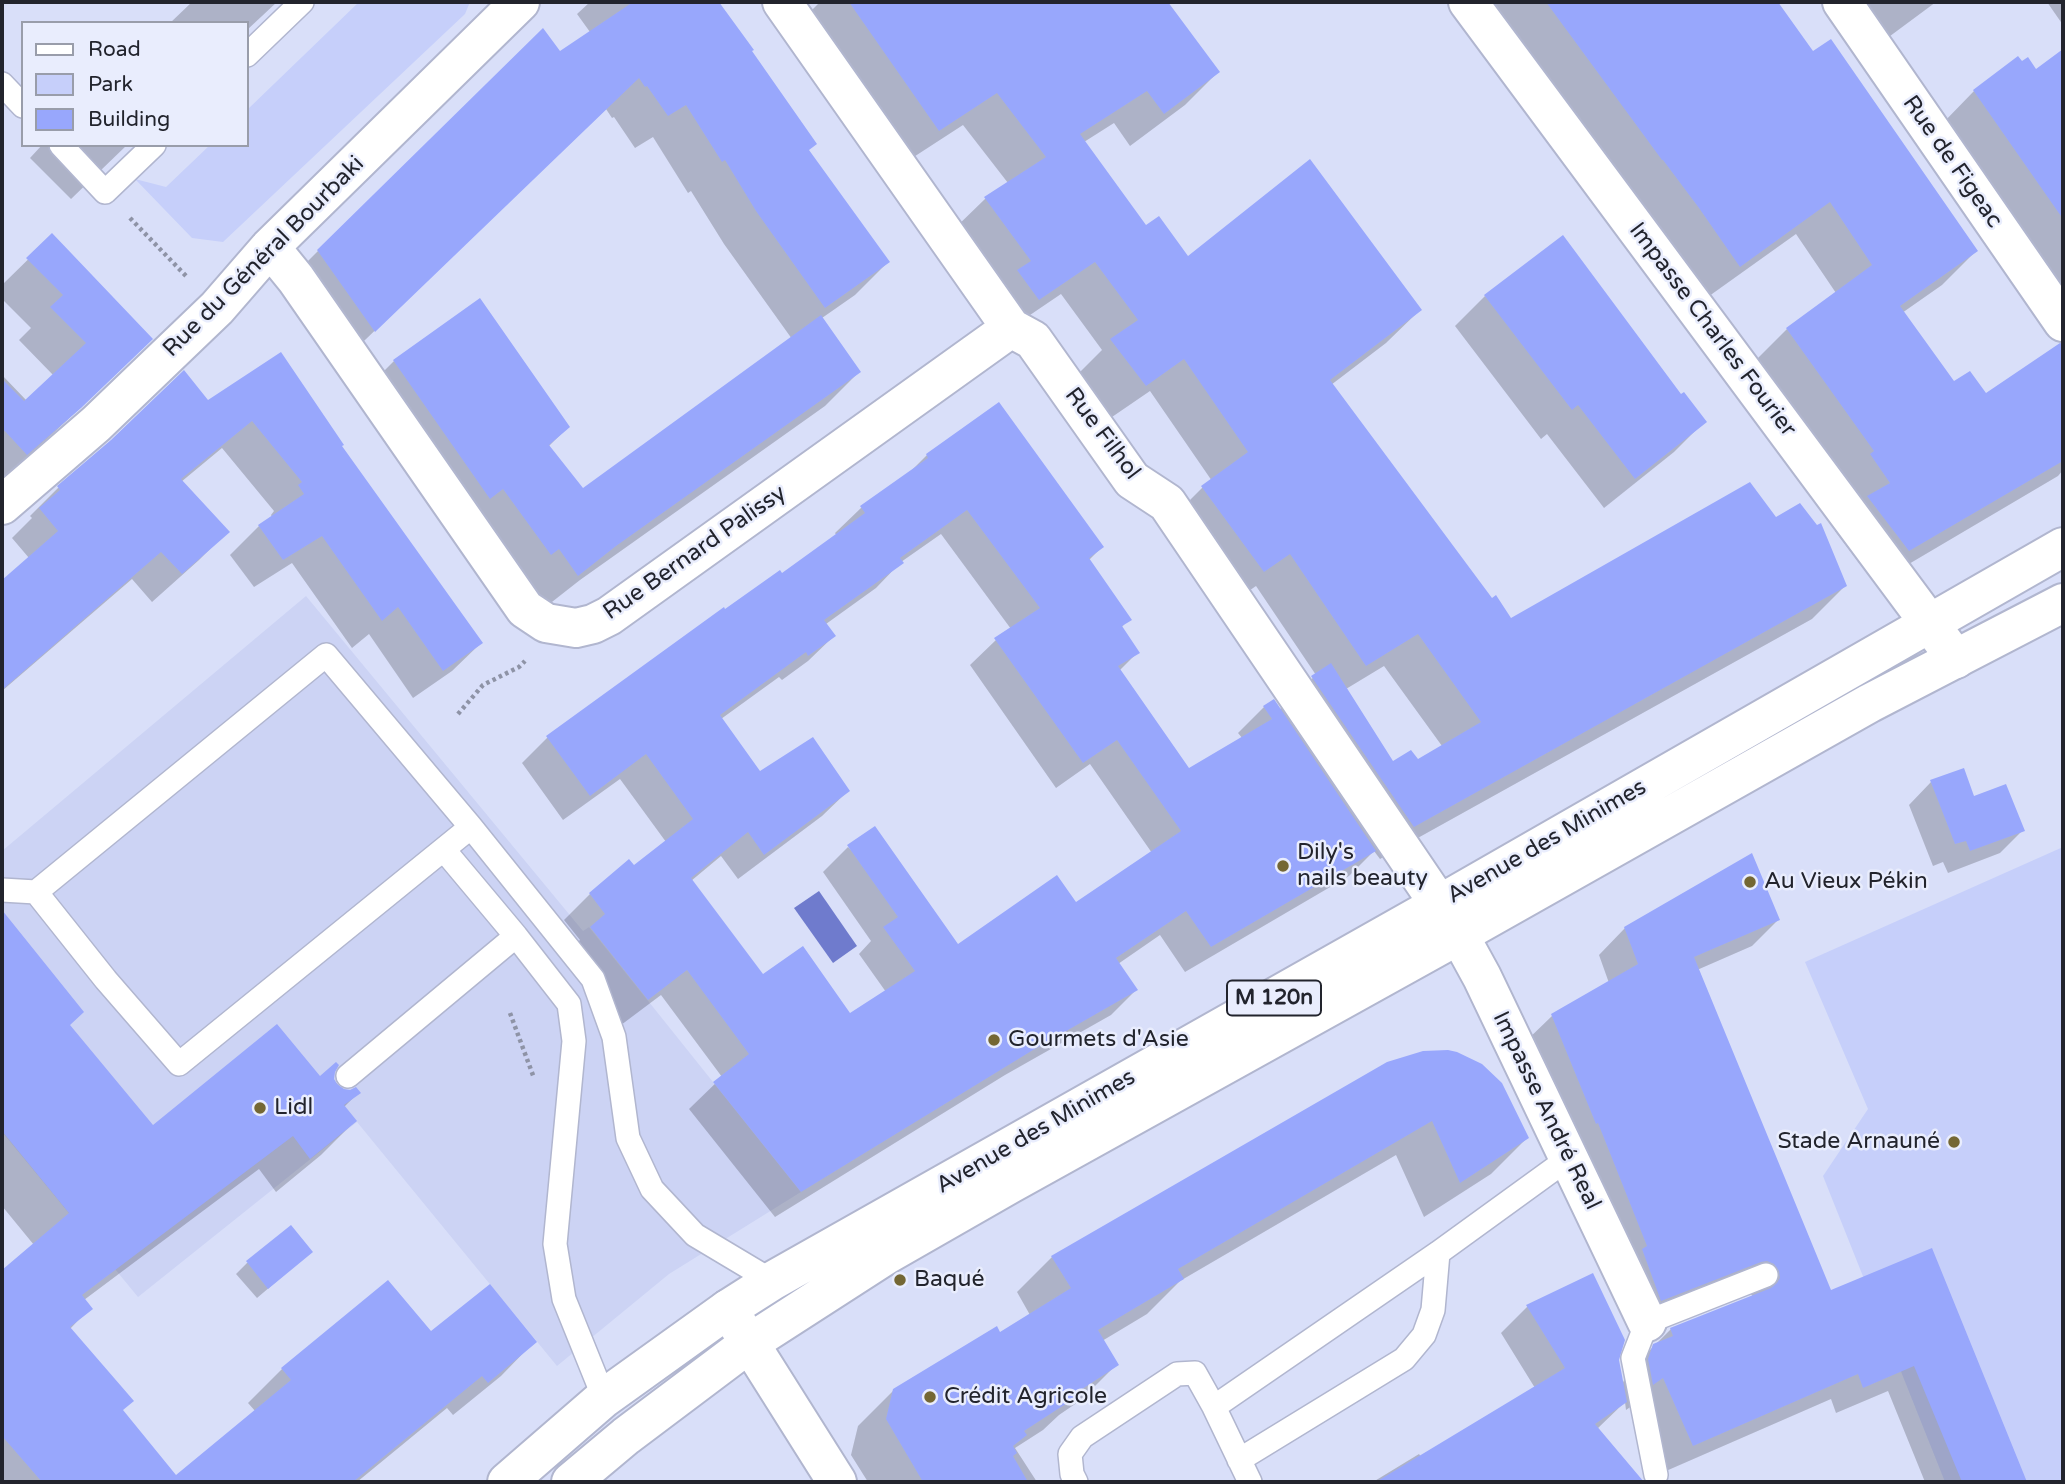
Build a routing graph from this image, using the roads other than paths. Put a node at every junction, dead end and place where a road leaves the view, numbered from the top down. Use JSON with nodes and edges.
{"nodes":[{"id":1,"x":302,"y":2,"type":"edge"},
{"id":2,"x":520,"y":2,"type":"edge"},
{"id":3,"x":782,"y":2,"type":"edge"},
{"id":4,"x":1468,"y":2,"type":"edge"},
{"id":5,"x":1842,"y":2,"type":"edge"},
{"id":6,"x":248,"y":54,"type":"edge"},
{"id":7,"x":2,"y":85,"type":"edge"},
{"id":8,"x":21,"y":104,"type":"edge"},
{"id":9,"x":63,"y":147,"type":"edge"},
{"id":10,"x":152,"y":147,"type":"edge"},
{"id":11,"x":270,"y":247,"type":"junction"},
{"id":12,"x":2063,"y":322,"type":"edge"},
{"id":13,"x":1011,"y":328,"type":"junction"},
{"id":14,"x":2,"y":505,"type":"edge"},
{"id":15,"x":2063,"y":547,"type":"edge"},
{"id":16,"x":2063,"y":603,"type":"edge"},
{"id":17,"x":1929,"y":623,"type":"junction"},
{"id":18,"x":1956,"y":659,"type":"junction"},
{"id":19,"x":471,"y":827,"type":"junction"},
{"id":20,"x":444,"y":849,"type":"junction"},
{"id":21,"x":2,"y":890,"type":"edge"},
{"id":22,"x":36,"y":892,"type":"junction"},
{"id":23,"x":1449,"y":919,"type":"junction"},
{"id":24,"x":516,"y":936,"type":"junction"},
{"id":25,"x":348,"y":1076,"type":"dead end"},
{"id":26,"x":1569,"y":1158,"type":"junction"},
{"id":27,"x":1438,"y":1253,"type":"junction"},
{"id":28,"x":1766,"y":1275,"type":"dead end"},
{"id":29,"x":772,"y":1281,"type":"junction"},
{"id":30,"x":728,"y":1309,"type":"junction"},
{"id":31,"x":1647,"y":1322,"type":"junction"},
{"id":32,"x":751,"y":1342,"type":"junction"},
{"id":33,"x":604,"y":1398,"type":"junction"},
{"id":34,"x":1214,"y":1407,"type":"junction"},
{"id":35,"x":1239,"y":1460,"type":"junction"},
{"id":36,"x":1656,"y":1475,"type":"dead end"},
{"id":37,"x":507,"y":1482,"type":"edge"},
{"id":38,"x":571,"y":1482,"type":"edge"},
{"id":39,"x":837,"y":1482,"type":"edge"},
{"id":40,"x":1076,"y":1482,"type":"edge"},
{"id":41,"x":1250,"y":1482,"type":"edge"}],
"edges":[{"from":1,"to":6,"type":"lane"},
{"from":2,"to":11,"type":"street","name":"Rue du Général Bourbaki"},
{"from":3,"to":13,"type":"street","name":"Rue Filhol"},
{"from":4,"to":17,"type":"street","name":"Impasse Charles Fourier"},
{"from":5,"to":12,"type":"street","name":"Rue de Figeac"},
{"from":7,"to":8,"type":"lane"},
{"from":9,"to":10,"type":"lane"},
{"from":11,"to":13,"type":"street","name":"Rue Bernard Palissy"},
{"from":11,"to":14,"type":"street","name":"Rue du Général Bourbaki"},
{"from":13,"to":23,"type":"street","name":"Rue Filhol"},
{"from":15,"to":17,"type":"street","name":"Avenue des Minimes","number":"M 120n"},
{"from":16,"to":18,"type":"street","name":"Avenue des Minimes","number":"M 120n"},
{"from":17,"to":18,"type":"street","name":"Impasse Charles Fourier"},
{"from":17,"to":23,"type":"street","name":"Avenue des Minimes","number":"M 120n"},
{"from":18,"to":23,"type":"street","name":"Avenue des Minimes","number":"M 120n"},
{"from":19,"to":20,"type":"lane"},
{"from":19,"to":22,"type":"lane"},
{"from":19,"to":29,"type":"lane"},
{"from":20,"to":22,"type":"lane"},
{"from":20,"to":24,"type":"lane"},
{"from":21,"to":22,"type":"lane"},
{"from":23,"to":26,"type":"street","name":"Impasse André Real"},
{"from":23,"to":29,"type":"street","name":"Avenue des Minimes","number":"M 120n"},
{"from":23,"to":32,"type":"street","name":"Avenue des Minimes","number":"M 120n"},
{"from":24,"to":25,"type":"lane"},
{"from":24,"to":33,"type":"lane"},
{"from":26,"to":27,"type":"lane"},
{"from":26,"to":31,"type":"street","name":"Impasse André Real"},
{"from":27,"to":34,"type":"lane"},
{"from":27,"to":35,"type":"lane"},
{"from":28,"to":31,"type":"lane"},
{"from":29,"to":30,"type":"street","name":"Avenue des Minimes","number":"M 120n"},
{"from":30,"to":32,"type":"street"},
{"from":30,"to":33,"type":"street","name":"Avenue des Minimes","number":"M 120n"},
{"from":31,"to":36,"type":"lane"},
{"from":32,"to":38,"type":"street","name":"Avenue des Minimes","number":"M 120n"},
{"from":32,"to":39,"type":"street"},
{"from":33,"to":37,"type":"street","name":"Avenue des Minimes","number":"M 120n"},
{"from":34,"to":35,"type":"lane"},
{"from":34,"to":40,"type":"lane"},
{"from":35,"to":41,"type":"lane"}]}
